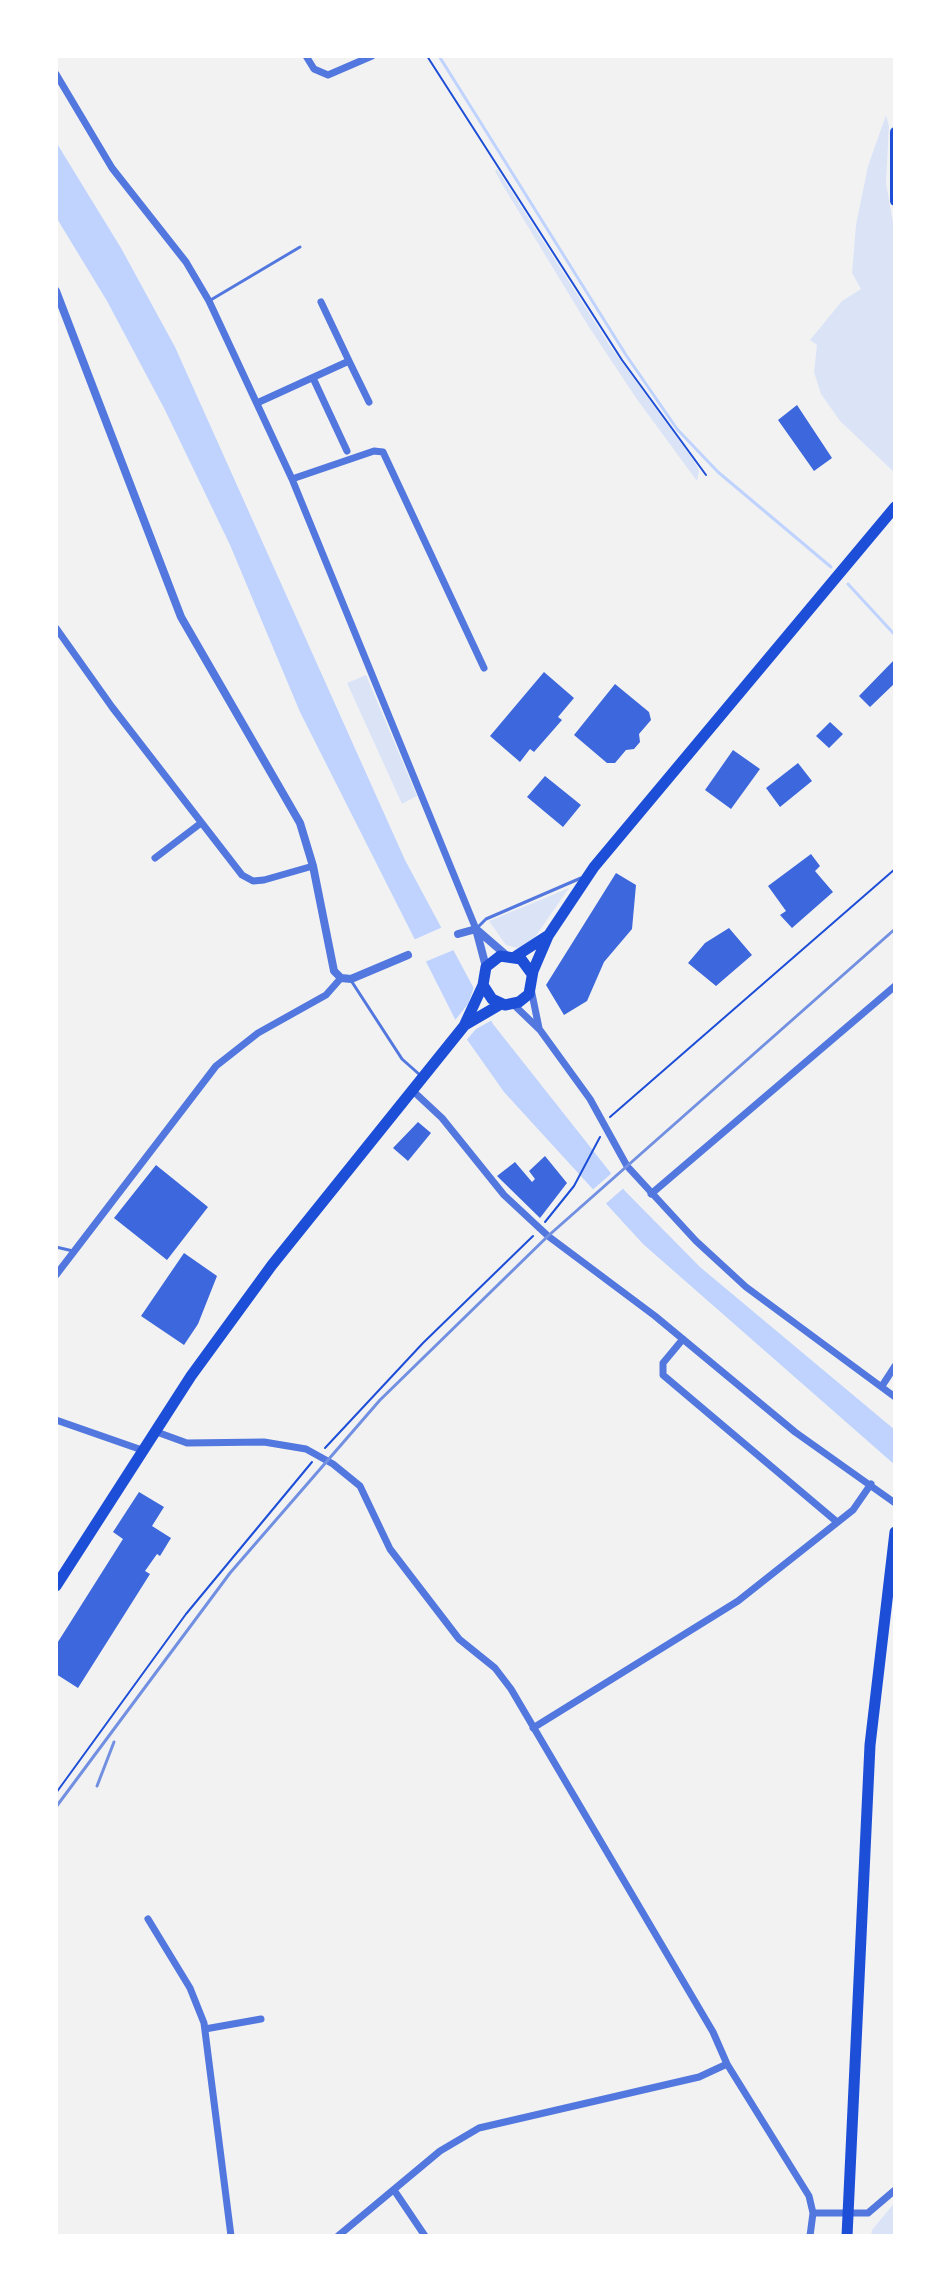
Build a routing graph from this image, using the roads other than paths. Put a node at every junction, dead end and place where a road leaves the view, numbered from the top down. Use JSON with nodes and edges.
{"nodes":[{"id":1,"x":306,"y":56,"type":"edge"},
{"id":2,"x":372,"y":56,"type":"edge"},
{"id":3,"x":56,"y":74,"type":"edge"},
{"id":4,"x":895,"y":132,"type":"edge"},
{"id":5,"x":895,"y":201,"type":"edge"},
{"id":6,"x":300,"y":247,"type":"dead end"},
{"id":7,"x":56,"y":291,"type":"edge"},
{"id":8,"x":209,"y":301,"type":"junction"},
{"id":9,"x":321,"y":302,"type":"dead end"},
{"id":10,"x":64,"y":310,"type":"junction"},
{"id":11,"x":56,"y":316,"type":"edge"},
{"id":12,"x":349,"y":361,"type":"junction"},
{"id":13,"x":313,"y":378,"type":"junction"},
{"id":14,"x":369,"y":402,"type":"dead end"},
{"id":15,"x":257,"y":403,"type":"junction"},
{"id":16,"x":347,"y":451,"type":"dead end"},
{"id":17,"x":292,"y":479,"type":"junction"},
{"id":18,"x":895,"y":507,"type":"edge"},
{"id":19,"x":56,"y":628,"type":"edge"},
{"id":20,"x":484,"y":668,"type":"dead end"},
{"id":21,"x":201,"y":823,"type":"junction"},
{"id":22,"x":155,"y":858,"type":"dead end"},
{"id":23,"x":313,"y":866,"type":"junction"},
{"id":24,"x":588,"y":875,"type":"junction"},
{"id":25,"x":476,"y":929,"type":"junction"},
{"id":26,"x":458,"y":934,"type":"dead end"},
{"id":27,"x":548,"y":936,"type":"junction"},
{"id":28,"x":408,"y":955,"type":"dead end"},
{"id":29,"x":511,"y":956,"type":"junction"},
{"id":30,"x":486,"y":967,"type":"junction"},
{"id":31,"x":532,"y":974,"type":"junction"},
{"id":32,"x":346,"y":978,"type":"junction"},
{"id":33,"x":895,"y":986,"type":"edge"},
{"id":34,"x":482,"y":987,"type":"junction"},
{"id":35,"x":531,"y":988,"type":"junction"},
{"id":36,"x":502,"y":1005,"type":"junction"},
{"id":37,"x":464,"y":1026,"type":"junction"},
{"id":38,"x":540,"y":1030,"type":"junction"},
{"id":39,"x":423,"y":1077,"type":"junction"},
{"id":40,"x":412,"y":1090,"type":"junction"},
{"id":41,"x":651,"y":1194,"type":"junction"},
{"id":42,"x":56,"y":1247,"type":"edge"},
{"id":43,"x":73,"y":1251,"type":"junction"},
{"id":44,"x":56,"y":1275,"type":"edge"},
{"id":45,"x":683,"y":1339,"type":"junction"},
{"id":46,"x":895,"y":1366,"type":"edge"},
{"id":47,"x":882,"y":1386,"type":"junction"},
{"id":48,"x":895,"y":1397,"type":"edge"},
{"id":49,"x":56,"y":1420,"type":"edge"},
{"id":50,"x":154,"y":1431,"type":"junction"},
{"id":51,"x":142,"y":1450,"type":"junction"},
{"id":52,"x":871,"y":1484,"type":"junction"},
{"id":53,"x":895,"y":1503,"type":"edge"},
{"id":54,"x":837,"y":1522,"type":"junction"},
{"id":55,"x":895,"y":1532,"type":"edge"},
{"id":56,"x":56,"y":1586,"type":"edge"},
{"id":57,"x":533,"y":1728,"type":"junction"},
{"id":58,"x":148,"y":1919,"type":"dead end"},
{"id":59,"x":261,"y":2019,"type":"dead end"},
{"id":60,"x":205,"y":2029,"type":"junction"},
{"id":61,"x":727,"y":2064,"type":"junction"},
{"id":62,"x":394,"y":2190,"type":"junction"},
{"id":63,"x":895,"y":2190,"type":"edge"},
{"id":64,"x":813,"y":2213,"type":"junction"},
{"id":65,"x":847,"y":2231,"type":"edge"},
{"id":66,"x":343,"y":2234,"type":"edge"},
{"id":67,"x":231,"y":2236,"type":"edge"},
{"id":68,"x":425,"y":2236,"type":"edge"},
{"id":69,"x":810,"y":2236,"type":"edge"}],
"edges":[{"from":1,"to":2,"type":"street"},
{"from":3,"to":8,"type":"street"},
{"from":4,"to":5,"type":"main road"},
{"from":6,"to":8,"type":"lane"},
{"from":7,"to":10,"type":"street"},
{"from":8,"to":15,"type":"street"},
{"from":9,"to":12,"type":"street"},
{"from":10,"to":11,"type":"street"},
{"from":10,"to":23,"type":"street"},
{"from":12,"to":13,"type":"street"},
{"from":12,"to":14,"type":"street"},
{"from":13,"to":15,"type":"street"},
{"from":13,"to":16,"type":"street"},
{"from":15,"to":17,"type":"street"},
{"from":17,"to":20,"type":"street"},
{"from":17,"to":25,"type":"street"},
{"from":18,"to":24,"type":"main road"},
{"from":19,"to":21,"type":"street"},
{"from":21,"to":22,"type":"street"},
{"from":21,"to":23,"type":"street"},
{"from":23,"to":32,"type":"street"},
{"from":24,"to":25,"type":"lane"},
{"from":24,"to":27,"type":"main road"},
{"from":25,"to":26,"type":"street"},
{"from":25,"to":29,"type":"street"},
{"from":25,"to":30,"type":"street"},
{"from":27,"to":29,"type":"main road"},
{"from":27,"to":31,"type":"main road"},
{"from":28,"to":32,"type":"street"},
{"from":29,"to":30,"type":"main road"},
{"from":29,"to":31,"type":"main road"},
{"from":30,"to":34,"type":"main road"},
{"from":31,"to":35,"type":"main road"},
{"from":32,"to":39,"type":"lane"},
{"from":32,"to":43,"type":"street"},
{"from":33,"to":41,"type":"street"},
{"from":34,"to":36,"type":"main road"},
{"from":34,"to":37,"type":"main road"},
{"from":35,"to":36,"type":"main road"},
{"from":35,"to":38,"type":"street"},
{"from":36,"to":37,"type":"main road"},
{"from":36,"to":38,"type":"street"},
{"from":37,"to":39,"type":"main road"},
{"from":38,"to":41,"type":"street"},
{"from":39,"to":40,"type":"main road"},
{"from":40,"to":45,"type":"street"},
{"from":40,"to":50,"type":"main road"},
{"from":41,"to":47,"type":"street"},
{"from":42,"to":43,"type":"lane"},
{"from":43,"to":44,"type":"street"},
{"from":45,"to":52,"type":"street"},
{"from":45,"to":54,"type":"street"},
{"from":46,"to":47,"type":"street"},
{"from":47,"to":48,"type":"street"},
{"from":49,"to":51,"type":"street"},
{"from":50,"to":51,"type":"main road"},
{"from":50,"to":57,"type":"street"},
{"from":51,"to":56,"type":"main road"},
{"from":52,"to":53,"type":"street"},
{"from":52,"to":54,"type":"street"},
{"from":54,"to":57,"type":"street"},
{"from":55,"to":65,"type":"main road"},
{"from":57,"to":61,"type":"street"},
{"from":58,"to":60,"type":"street"},
{"from":59,"to":60,"type":"street"},
{"from":60,"to":67,"type":"street"},
{"from":61,"to":62,"type":"street"},
{"from":61,"to":64,"type":"street"},
{"from":62,"to":66,"type":"street"},
{"from":62,"to":68,"type":"street"},
{"from":63,"to":64,"type":"street"},
{"from":64,"to":69,"type":"street"}]}
